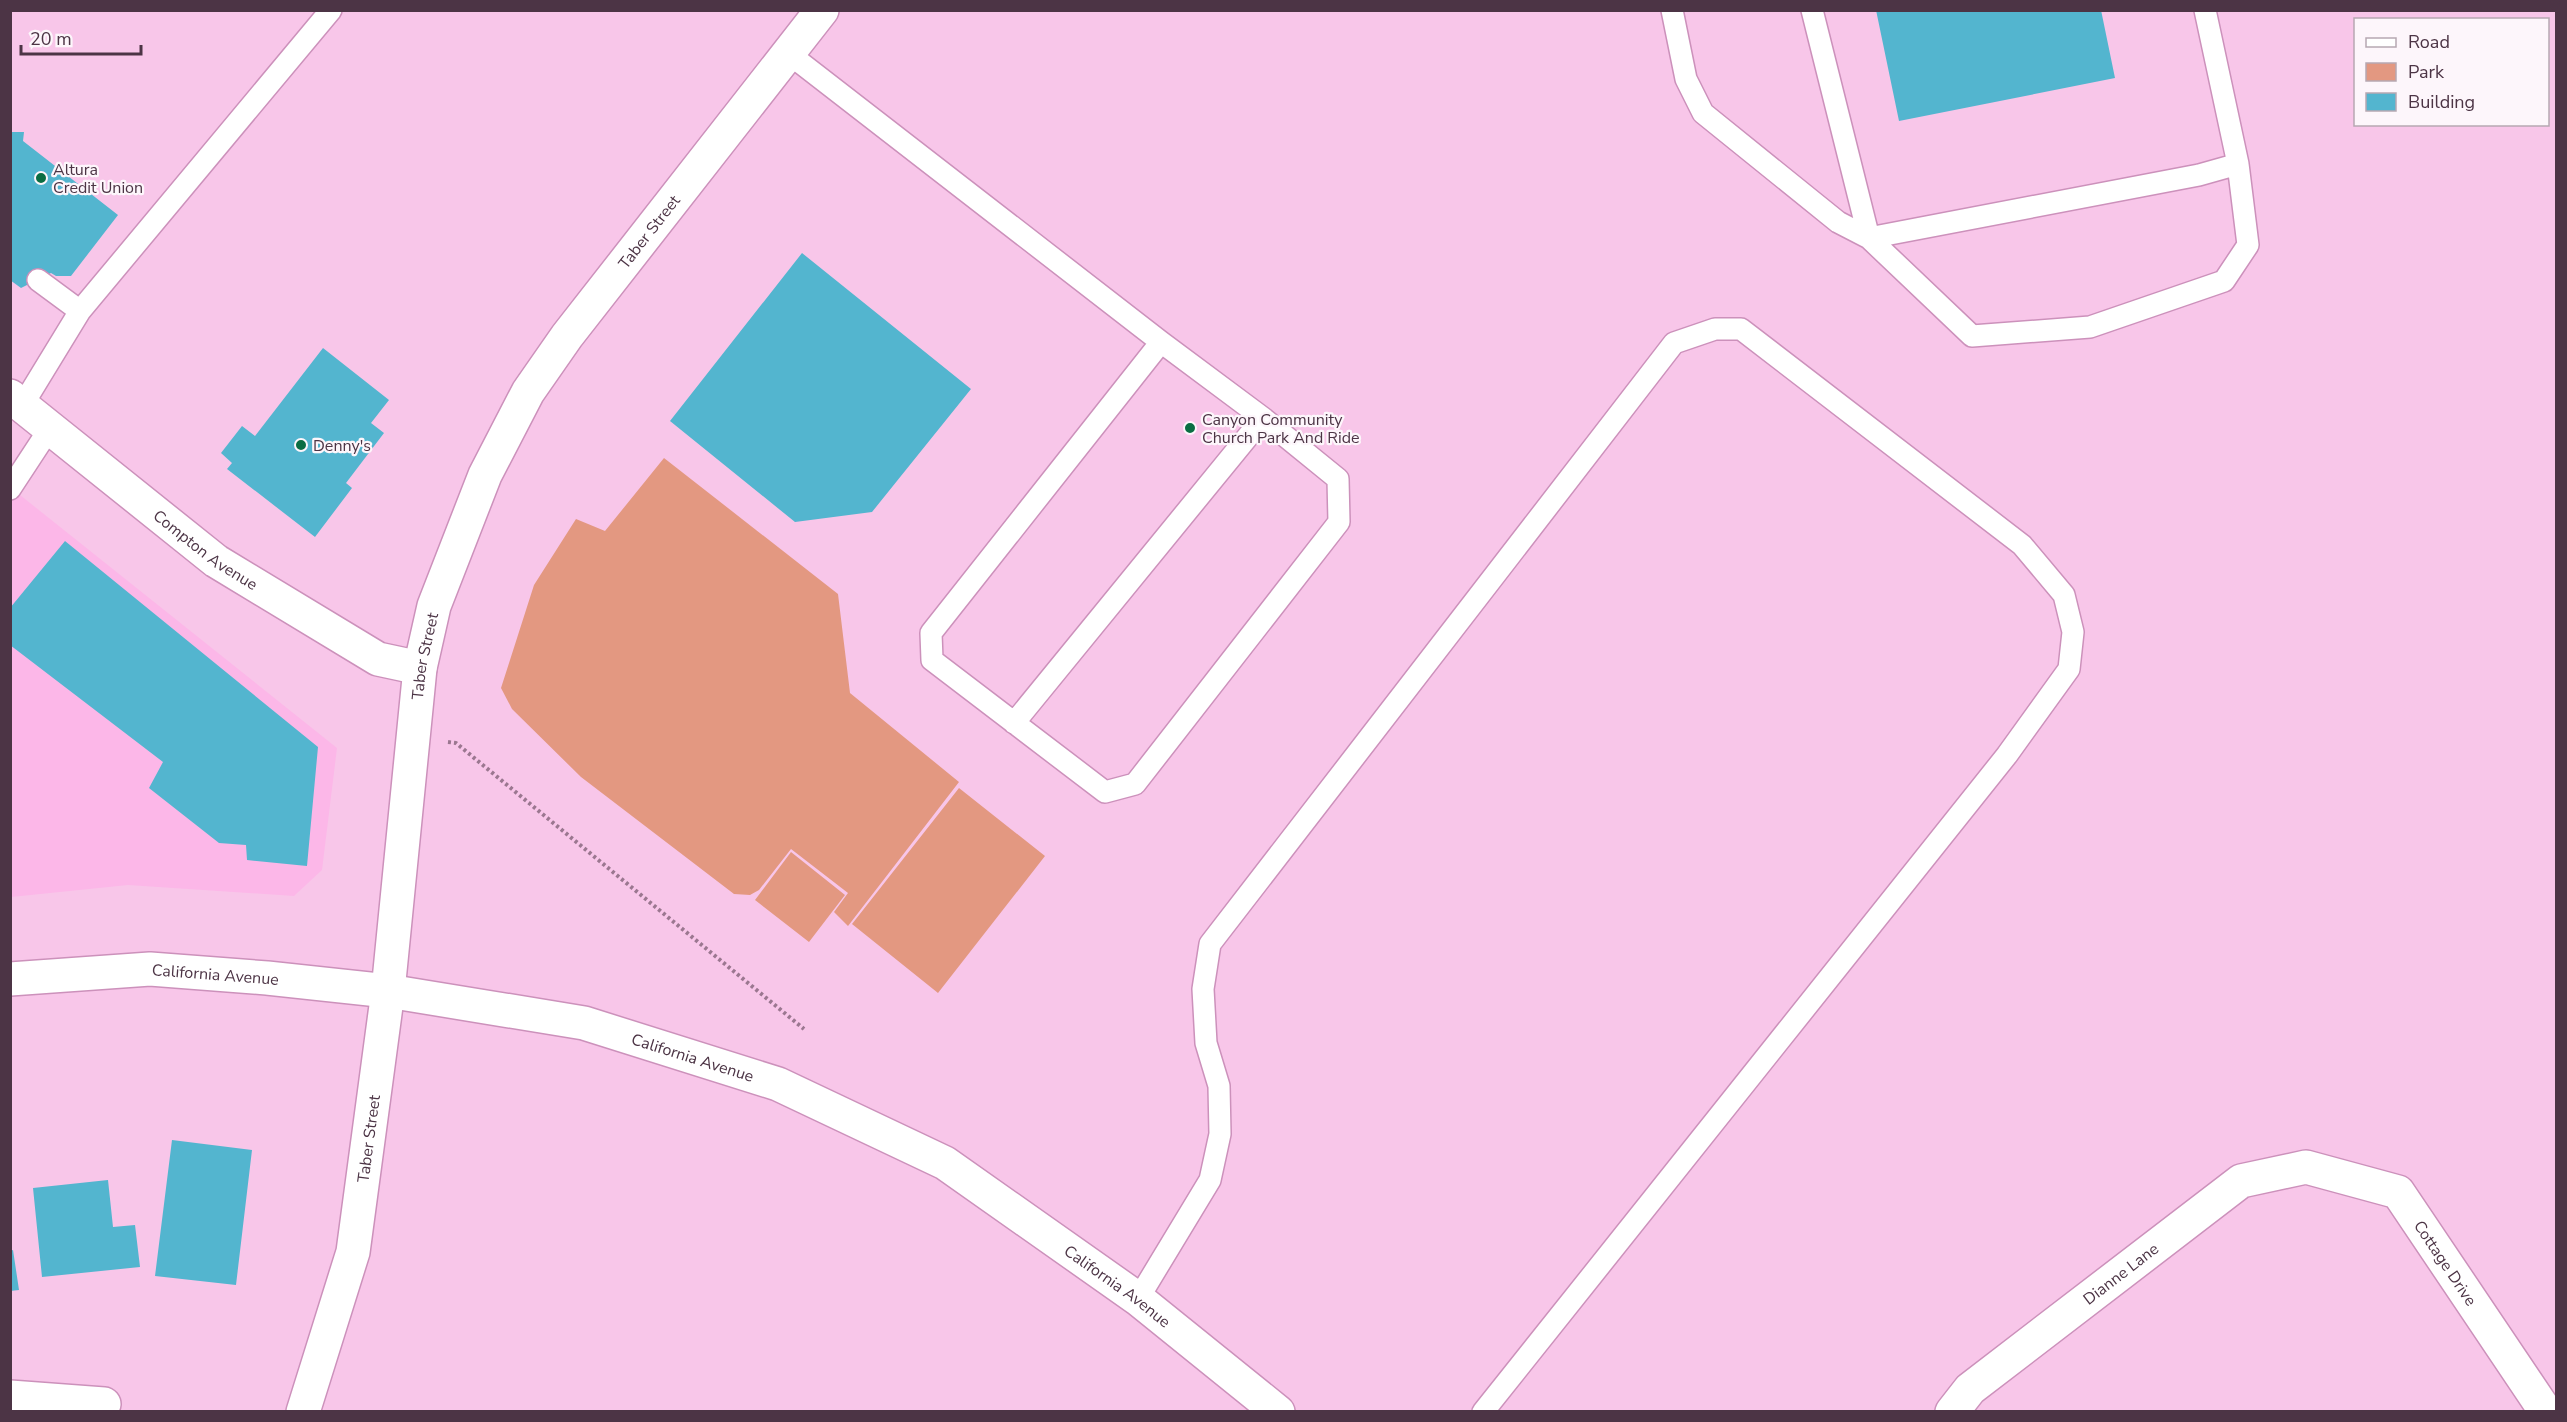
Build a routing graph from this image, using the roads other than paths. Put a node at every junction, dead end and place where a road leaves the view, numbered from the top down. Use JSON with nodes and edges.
{"nodes":[{"id":1,"x":331,"y":10,"type":"edge"},
{"id":2,"x":822,"y":10,"type":"edge"},
{"id":3,"x":1672,"y":10,"type":"edge"},
{"id":4,"x":1812,"y":10,"type":"edge"},
{"id":5,"x":2205,"y":10,"type":"edge"},
{"id":6,"x":788,"y":53,"type":"junction"},
{"id":7,"x":2238,"y":164,"type":"junction"},
{"id":8,"x":1869,"y":238,"type":"junction"},
{"id":9,"x":38,"y":280,"type":"dead end"},
{"id":10,"x":80,"y":311,"type":"junction"},
{"id":11,"x":1161,"y":342,"type":"junction"},
{"id":12,"x":16,"y":401,"type":"edge"},
{"id":13,"x":1263,"y":418,"type":"junction"},
{"id":14,"x":50,"y":428,"type":"junction"},
{"id":15,"x":10,"y":489,"type":"edge"},
{"id":16,"x":420,"y":668,"type":"junction"},
{"id":17,"x":1014,"y":723,"type":"junction"},
{"id":18,"x":10,"y":979,"type":"edge"},
{"id":19,"x":387,"y":991,"type":"junction"},
{"id":20,"x":2306,"y":1167,"type":"joint"},
{"id":21,"x":1138,"y":1299,"type":"junction"},
{"id":22,"x":10,"y":1397,"type":"edge"},
{"id":23,"x":104,"y":1404,"type":"dead end"},
{"id":24,"x":303,"y":1412,"type":"edge"},
{"id":25,"x":1278,"y":1412,"type":"edge"},
{"id":26,"x":1483,"y":1412,"type":"edge"},
{"id":27,"x":1952,"y":1412,"type":"edge"},
{"id":28,"x":2546,"y":1412,"type":"edge"}],
"edges":[{"from":1,"to":10,"type":"lane"},
{"from":2,"to":6,"type":"street","name":"Taber Street"},
{"from":3,"to":8,"type":"lane"},
{"from":4,"to":8,"type":"lane"},
{"from":5,"to":7,"type":"lane"},
{"from":6,"to":11,"type":"lane"},
{"from":6,"to":16,"type":"street","name":"Taber Street"},
{"from":7,"to":8,"type":"lane"},
{"from":7,"to":8,"type":"lane"},
{"from":9,"to":10,"type":"lane"},
{"from":10,"to":12,"type":"lane"},
{"from":11,"to":13,"type":"lane"},
{"from":11,"to":17,"type":"lane"},
{"from":12,"to":14,"type":"street","name":"Compton Avenue"},
{"from":13,"to":17,"type":"lane"},
{"from":13,"to":17,"type":"lane"},
{"from":14,"to":15,"type":"lane"},
{"from":14,"to":16,"type":"street","name":"Compton Avenue"},
{"from":16,"to":19,"type":"street","name":"Taber Street"},
{"from":18,"to":19,"type":"street","name":"California Avenue"},
{"from":19,"to":21,"type":"street","name":"California Avenue"},
{"from":19,"to":24,"type":"street","name":"Taber Street"},
{"from":20,"to":27,"type":"street","name":"Dianne Lane"},
{"from":20,"to":28,"type":"street","name":"Cottage Drive"},
{"from":21,"to":25,"type":"street","name":"California Avenue"},
{"from":21,"to":26,"type":"lane"},
{"from":22,"to":23,"type":"street"}]}
